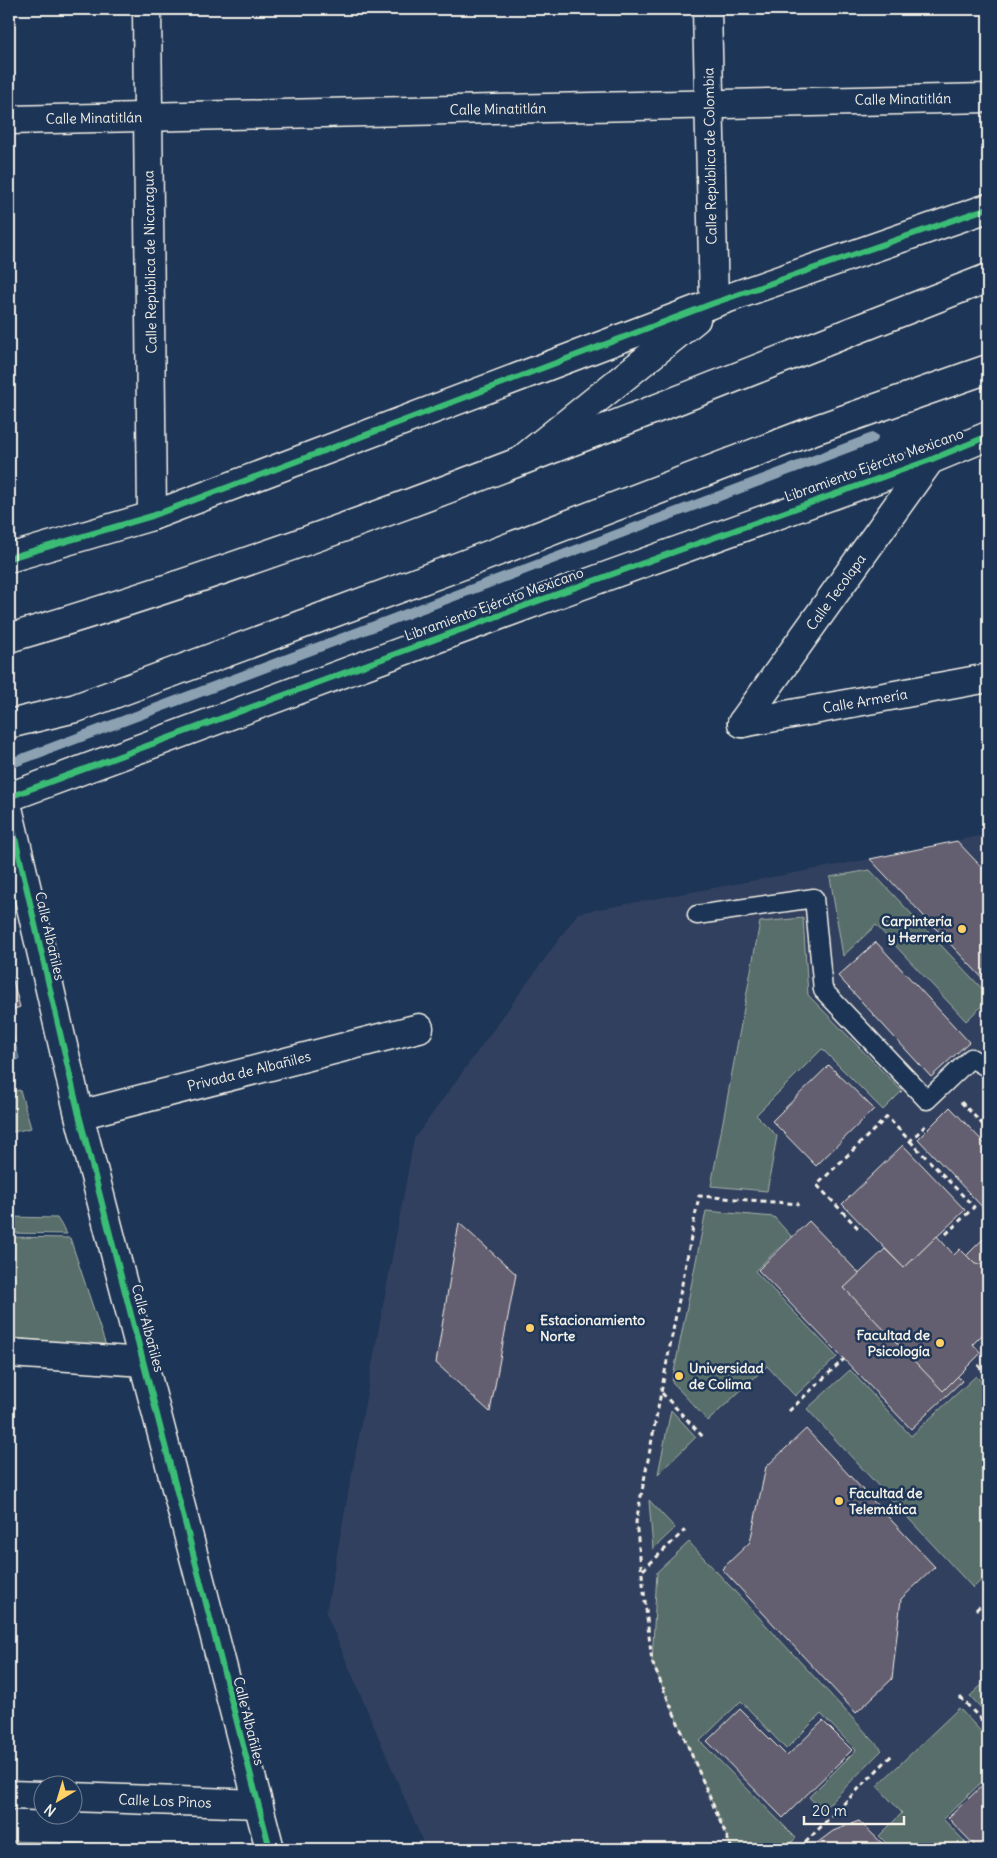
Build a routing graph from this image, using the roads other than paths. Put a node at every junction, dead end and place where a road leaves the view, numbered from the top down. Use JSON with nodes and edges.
{"nodes":[{"id":1,"x":147,"y":9,"type":"edge"},
{"id":2,"x":707,"y":9,"type":"edge"},
{"id":3,"x":988,"y":98,"type":"edge"},
{"id":4,"x":709,"y":104,"type":"junction"},
{"id":5,"x":148,"y":116,"type":"junction"},
{"id":6,"x":9,"y":120,"type":"edge"},
{"id":7,"x":988,"y":208,"type":"edge"},
{"id":8,"x":988,"y":278,"type":"edge"},
{"id":9,"x":714,"y":304,"type":"junction"},
{"id":10,"x":988,"y":369,"type":"edge"},
{"id":11,"x":988,"y":389,"type":"edge"},
{"id":12,"x":817,"y":429,"type":"junction"},
{"id":13,"x":988,"y":436,"type":"edge"},
{"id":14,"x":524,"y":459,"type":"junction"},
{"id":15,"x":930,"y":460,"type":"junction"},
{"id":16,"x":152,"y":516,"type":"junction"},
{"id":17,"x":9,"y":558,"type":"edge"},
{"id":18,"x":9,"y":638,"type":"edge"},
{"id":19,"x":988,"y":678,"type":"edge"},
{"id":20,"x":742,"y":723,"type":"joint"},
{"id":21,"x":9,"y":724,"type":"edge"},
{"id":22,"x":9,"y":797,"type":"edge"},
{"id":23,"x":9,"y":812,"type":"edge"},
{"id":24,"x":697,"y":915,"type":"dead end"},
{"id":25,"x":420,"y":1028,"type":"dead end"},
{"id":26,"x":988,"y":1068,"type":"edge"},
{"id":27,"x":79,"y":1115,"type":"junction"},
{"id":28,"x":9,"y":1353,"type":"edge"},
{"id":29,"x":144,"y":1362,"type":"junction"},
{"id":30,"x":9,"y":1795,"type":"edge"},
{"id":31,"x":32,"y":1796,"type":"edge"},
{"id":32,"x":82,"y":1797,"type":"edge"},
{"id":33,"x":258,"y":1804,"type":"junction"},
{"id":34,"x":270,"y":1849,"type":"edge"}],
"edges":[{"from":1,"to":5,"type":"main road","name":"Calle República de Nicaragua"},
{"from":2,"to":4,"type":"main road","name":"Calle República de Colombia"},
{"from":3,"to":4,"type":"main road","name":"Calle Minatitlán"},
{"from":4,"to":5,"type":"main road","name":"Calle Minatitlán"},
{"from":4,"to":9,"type":"main road","name":"Calle República de Colombia"},
{"from":5,"to":6,"type":"main road","name":"Calle Minatitlán"},
{"from":5,"to":16,"type":"main road","name":"Calle República de Nicaragua"},
{"from":7,"to":9,"type":"main road"},
{"from":8,"to":14,"type":"main road"},
{"from":9,"to":14,"type":"main road"},
{"from":9,"to":16,"type":"main road"},
{"from":10,"to":12,"type":"main road"},
{"from":11,"to":12,"type":"main road"},
{"from":12,"to":21,"type":"main road"},
{"from":13,"to":15,"type":"main road","name":"Libramiento Ejército Mexicano"},
{"from":14,"to":18,"type":"main road"},
{"from":15,"to":20,"type":"main road","name":"Calle Tecolapa"},
{"from":15,"to":22,"type":"main road","name":"Libramiento Ejército Mexicano"},
{"from":16,"to":17,"type":"main road"},
{"from":19,"to":20,"type":"main road","name":"Calle Armería"},
{"from":23,"to":27,"type":"main road","name":"Calle Albañiles"},
{"from":24,"to":26,"type":"lane"},
{"from":25,"to":27,"type":"main road","name":"Privada de Albañiles"},
{"from":27,"to":29,"type":"main road","name":"Calle Albañiles"},
{"from":28,"to":29,"type":"main road"},
{"from":29,"to":33,"type":"main road","name":"Calle Albañiles"},
{"from":30,"to":31,"type":"main road"},
{"from":32,"to":33,"type":"main road","name":"Calle Los Pinos"},
{"from":33,"to":34,"type":"main road","name":"Calle Albañiles"}]}
